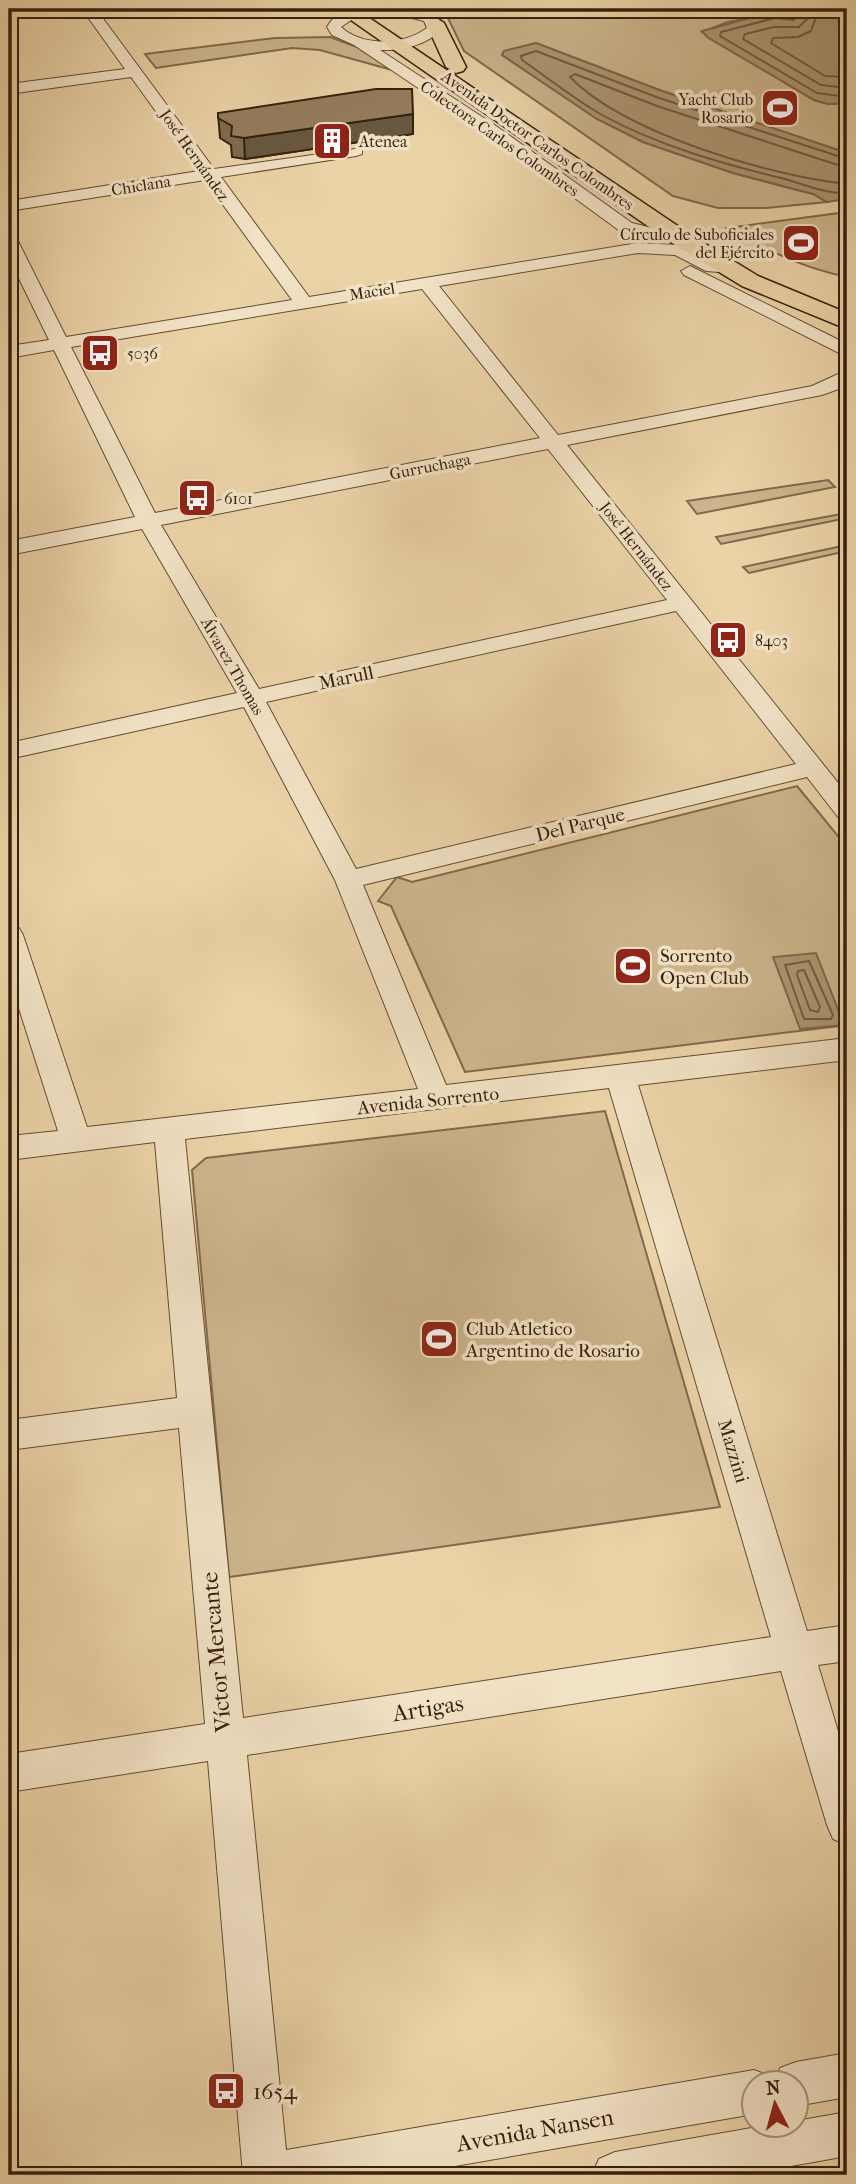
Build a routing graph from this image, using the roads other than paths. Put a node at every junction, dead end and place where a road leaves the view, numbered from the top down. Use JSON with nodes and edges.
{"nodes":[{"id":1,"x":89,"y":9,"type":"edge"},
{"id":2,"x":377,"y":9,"type":"edge"},
{"id":3,"x":394,"y":9,"type":"edge"},
{"id":4,"x":345,"y":13,"type":"edge"},
{"id":5,"x":421,"y":15,"type":"edge"},
{"id":6,"x":408,"y":42,"type":"junction"},
{"id":7,"x":366,"y":43,"type":"junction"},
{"id":8,"x":429,"y":65,"type":"junction"},
{"id":9,"x":456,"y":67,"type":"junction"},
{"id":10,"x":136,"y":72,"type":"junction"},
{"id":11,"x":9,"y":89,"type":"edge"},
{"id":12,"x":356,"y":151,"type":"dead end"},
{"id":13,"x":208,"y":175,"type":"junction"},
{"id":14,"x":9,"y":206,"type":"edge"},
{"id":15,"x":682,"y":240,"type":"junction"},
{"id":16,"x":9,"y":241,"type":"edge"},
{"id":17,"x":624,"y":250,"type":"junction"},
{"id":18,"x":732,"y":270,"type":"junction"},
{"id":19,"x":426,"y":282,"type":"junction"},
{"id":20,"x":823,"y":297,"type":"edge"},
{"id":21,"x":303,"y":302,"type":"junction"},
{"id":22,"x":847,"y":322,"type":"edge"},
{"id":23,"x":847,"y":340,"type":"edge"},
{"id":24,"x":60,"y":343,"type":"junction"},
{"id":25,"x":847,"y":351,"type":"edge"},
{"id":26,"x":9,"y":352,"type":"edge"},
{"id":27,"x":847,"y":376,"type":"edge"},
{"id":28,"x":555,"y":442,"type":"junction"},
{"id":29,"x":148,"y":521,"type":"junction"},
{"id":30,"x":9,"y":548,"type":"edge"},
{"id":31,"x":683,"y":603,"type":"junction"},
{"id":32,"x":252,"y":698,"type":"junction"},
{"id":33,"x":9,"y":751,"type":"edge"},
{"id":34,"x":813,"y":768,"type":"junction"},
{"id":35,"x":847,"y":811,"type":"edge"},
{"id":36,"x":348,"y":880,"type":"junction"},
{"id":37,"x":9,"y":936,"type":"edge"},
{"id":38,"x":847,"y":1049,"type":"edge"},
{"id":39,"x":621,"y":1078,"type":"junction"},
{"id":40,"x":437,"y":1099,"type":"junction"},
{"id":41,"x":169,"y":1129,"type":"junction"},
{"id":42,"x":76,"y":1140,"type":"junction"},
{"id":43,"x":9,"y":1147,"type":"edge"},
{"id":44,"x":194,"y":1411,"type":"junction"},
{"id":45,"x":9,"y":1435,"type":"edge"},
{"id":46,"x":847,"y":1643,"type":"edge"},
{"id":47,"x":795,"y":1651,"type":"junction"},
{"id":48,"x":224,"y":1740,"type":"junction"},
{"id":49,"x":9,"y":1773,"type":"edge"},
{"id":50,"x":847,"y":1825,"type":"edge"},
{"id":51,"x":847,"y":2076,"type":"edge"},
{"id":52,"x":810,"y":2082,"type":"edge"},
{"id":53,"x":740,"y":2094,"type":"edge"},
{"id":54,"x":847,"y":2134,"type":"edge"},
{"id":55,"x":266,"y":2175,"type":"edge"},
{"id":56,"x":275,"y":2175,"type":"edge"},
{"id":57,"x":615,"y":2175,"type":"edge"}],
"edges":[{"from":1,"to":10,"type":"street","name":"José Hernández"},
{"from":2,"to":4,"type":"street"},
{"from":3,"to":5,"type":"street"},
{"from":4,"to":6,"type":"main road","name":"Avenida Doctor Carlos Colombres"},
{"from":4,"to":7,"type":"street","name":"Colectora Carlos Colombres"},
{"from":5,"to":6,"type":"street"},
{"from":5,"to":9,"type":"main road"},
{"from":6,"to":7,"type":"street"},
{"from":6,"to":8,"type":"main road","name":"Avenida Doctor Carlos Colombres"},
{"from":6,"to":9,"type":"main road","name":"Avenida Doctor Carlos Colombres"},
{"from":7,"to":8,"type":"main road"},
{"from":7,"to":15,"type":"street","name":"Colectora Carlos Colombres"},
{"from":8,"to":15,"type":"main road","name":"Avenida Doctor Carlos Colombres"},
{"from":9,"to":20,"type":"main road","name":"Avenida Doctor Carlos Colombres"},
{"from":10,"to":11,"type":"street"},
{"from":10,"to":13,"type":"street","name":"José Hernández"},
{"from":12,"to":13,"type":"street","name":"Chiclana"},
{"from":13,"to":14,"type":"street","name":"Chiclana"},
{"from":13,"to":21,"type":"street","name":"José Hernández"},
{"from":15,"to":18,"type":"main road","name":"Avenida Doctor Carlos Colombres"},
{"from":16,"to":24,"type":"street","name":"Álvarez Thomas"},
{"from":17,"to":18,"type":"street","name":"Maciel"},
{"from":17,"to":19,"type":"street","name":"Maciel"},
{"from":17,"to":25,"type":"street"},
{"from":18,"to":20,"type":"main road","name":"Avenida Doctor Carlos Colombres"},
{"from":19,"to":21,"type":"street","name":"Maciel"},
{"from":19,"to":28,"type":"street","name":"José Hernández"},
{"from":20,"to":22,"type":"main road","name":"Avenida Doctor Carlos Colombres"},
{"from":20,"to":23,"type":"main road"},
{"from":21,"to":24,"type":"street","name":"Maciel"},
{"from":24,"to":26,"type":"street","name":"Maciel"},
{"from":24,"to":29,"type":"street","name":"Álvarez Thomas"},
{"from":27,"to":28,"type":"street","name":"Gurruchaga"},
{"from":28,"to":29,"type":"street","name":"Gurruchaga"},
{"from":28,"to":31,"type":"street","name":"José Hernández"},
{"from":29,"to":30,"type":"street","name":"Gurruchaga"},
{"from":29,"to":32,"type":"street","name":"Álvarez Thomas"},
{"from":31,"to":32,"type":"street","name":"Marull"},
{"from":31,"to":34,"type":"street","name":"José Hernández"},
{"from":32,"to":33,"type":"street","name":"Marull"},
{"from":32,"to":36,"type":"street","name":"Álvarez Thomas"},
{"from":34,"to":35,"type":"street","name":"José Hernández"},
{"from":34,"to":36,"type":"street","name":"Del Parque"},
{"from":36,"to":40,"type":"street","name":"Álvarez Thomas"},
{"from":37,"to":42,"type":"street"},
{"from":38,"to":39,"type":"street","name":"Avenida Sorrento"},
{"from":39,"to":40,"type":"street","name":"Avenida Sorrento"},
{"from":39,"to":47,"type":"street","name":"Mazzini"},
{"from":40,"to":41,"type":"street","name":"Avenida Sorrento"},
{"from":41,"to":42,"type":"street","name":"Avenida Sorrento"},
{"from":41,"to":44,"type":"street","name":"Víctor Mercante"},
{"from":42,"to":43,"type":"street","name":"Avenida Sorrento"},
{"from":44,"to":45,"type":"street"},
{"from":44,"to":48,"type":"street","name":"Víctor Mercante"},
{"from":46,"to":47,"type":"street","name":"Artigas"},
{"from":47,"to":48,"type":"street","name":"Artigas"},
{"from":47,"to":50,"type":"street","name":"Mazzini"},
{"from":48,"to":49,"type":"street","name":"Artigas"},
{"from":48,"to":55,"type":"street","name":"Víctor Mercante"},
{"from":51,"to":52,"type":"street"},
{"from":53,"to":56,"type":"street","name":"Avenida Nansen"},
{"from":54,"to":57,"type":"street"}]}
